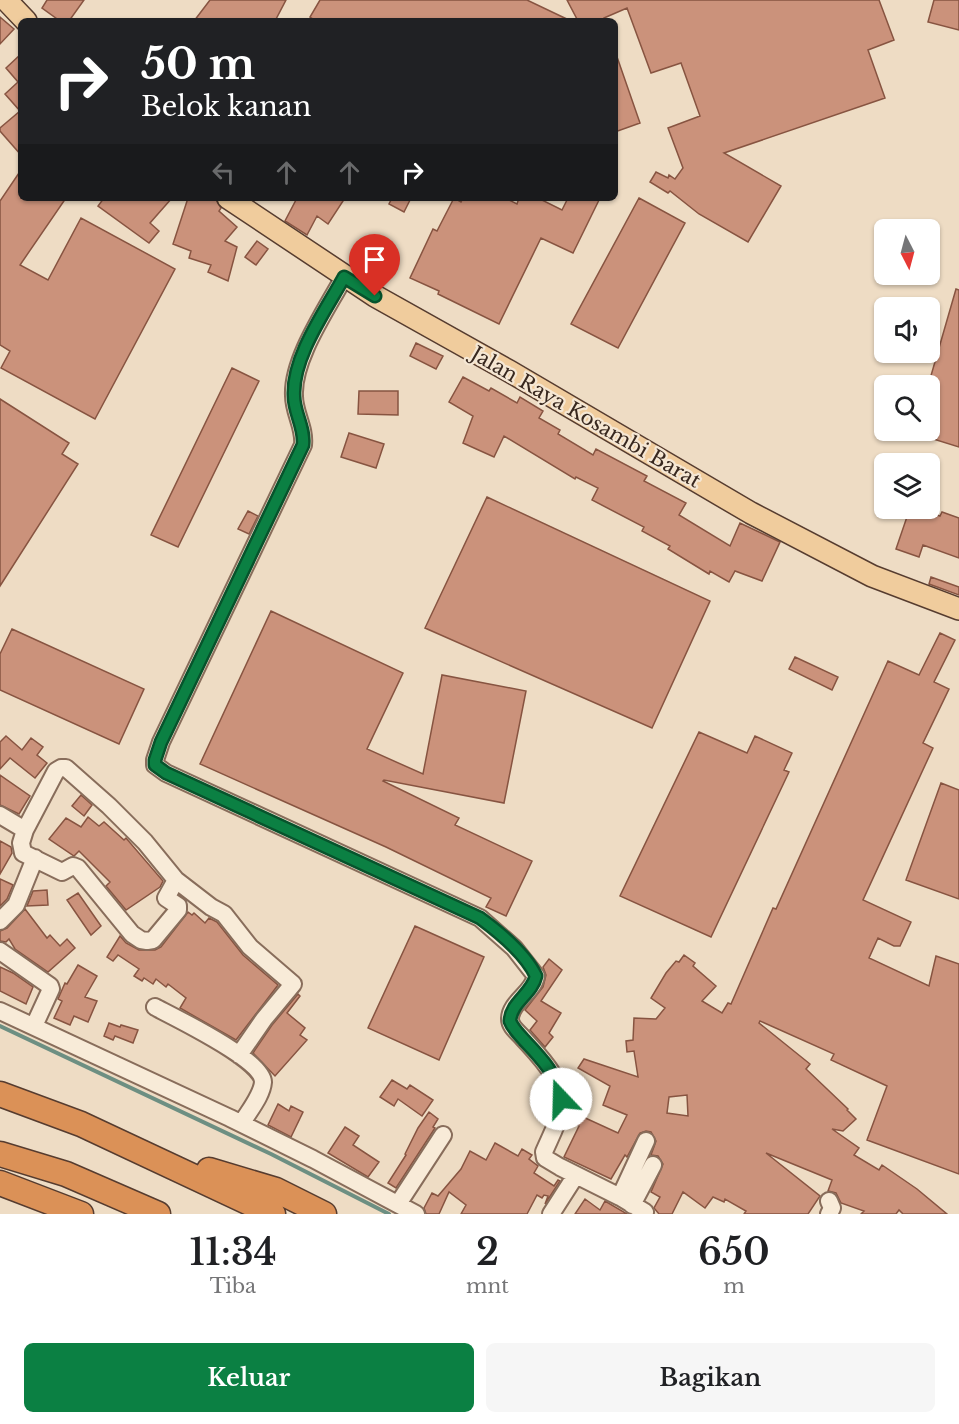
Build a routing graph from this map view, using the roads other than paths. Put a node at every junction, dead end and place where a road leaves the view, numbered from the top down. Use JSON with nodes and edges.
{"nodes":[{"id":1,"x":6,"y":0,"type":"edge"},
{"id":2,"x":23,"y":18,"type":"edge"},
{"id":3,"x":232,"y":201,"type":"edge"},
{"id":4,"x":344,"y":277,"type":"junction"},
{"id":5,"x":959,"y":609,"type":"edge"},
{"id":6,"x":0,"y":815,"type":"edge"},
{"id":7,"x":25,"y":830,"type":"junction"},
{"id":8,"x":35,"y":858,"type":"junction"},
{"id":9,"x":176,"y":880,"type":"junction"},
{"id":10,"x":0,"y":921,"type":"edge"},
{"id":11,"x":0,"y":951,"type":"edge"},
{"id":12,"x":155,"y":1007,"type":"dead end"},
{"id":13,"x":0,"y":1011,"type":"edge"},
{"id":14,"x":34,"y":1026,"type":"junction"},
{"id":15,"x":239,"y":1055,"type":"junction"},
{"id":16,"x":0,"y":1094,"type":"edge"},
{"id":17,"x":242,"y":1123,"type":"junction"},
{"id":18,"x":442,"y":1135,"type":"dead end"},
{"id":19,"x":646,"y":1142,"type":"dead end"},
{"id":20,"x":137,"y":1149,"type":"junction"},
{"id":21,"x":0,"y":1154,"type":"edge"},
{"id":22,"x":653,"y":1165,"type":"dead end"},
{"id":23,"x":576,"y":1175,"type":"junction"},
{"id":24,"x":0,"y":1183,"type":"edge"},
{"id":25,"x":398,"y":1204,"type":"junction"},
{"id":26,"x":633,"y":1205,"type":"junction"},
{"id":27,"x":81,"y":1214,"type":"edge"},
{"id":28,"x":158,"y":1214,"type":"edge"},
{"id":29,"x":273,"y":1214,"type":"edge"},
{"id":30,"x":324,"y":1214,"type":"edge"},
{"id":31,"x":416,"y":1214,"type":"edge"},
{"id":32,"x":551,"y":1214,"type":"edge"}],
"edges":[{"from":1,"to":2,"type":"main road"},
{"from":3,"to":4,"type":"main road","name":"Jalan Raya Kosambi Barat"},
{"from":4,"to":5,"type":"main road","name":"Jalan Raya Kosambi Barat"},
{"from":4,"to":23,"type":"street"},
{"from":6,"to":7,"type":"street"},
{"from":7,"to":8,"type":"street"},
{"from":7,"to":9,"type":"street"},
{"from":8,"to":9,"type":"street"},
{"from":8,"to":10,"type":"street"},
{"from":9,"to":15,"type":"street"},
{"from":11,"to":14,"type":"street"},
{"from":12,"to":15,"type":"street"},
{"from":13,"to":14,"type":"street"},
{"from":14,"to":17,"type":"street"},
{"from":15,"to":17,"type":"street"},
{"from":16,"to":20,"type":"highway"},
{"from":17,"to":25,"type":"street"},
{"from":18,"to":25,"type":"street"},
{"from":19,"to":26,"type":"street"},
{"from":20,"to":29,"type":"highway"},
{"from":20,"to":30,"type":"highway"},
{"from":21,"to":28,"type":"highway"},
{"from":22,"to":26,"type":"street"},
{"from":23,"to":26,"type":"street"},
{"from":23,"to":32,"type":"street"},
{"from":24,"to":27,"type":"highway"},
{"from":25,"to":31,"type":"street"}]}
